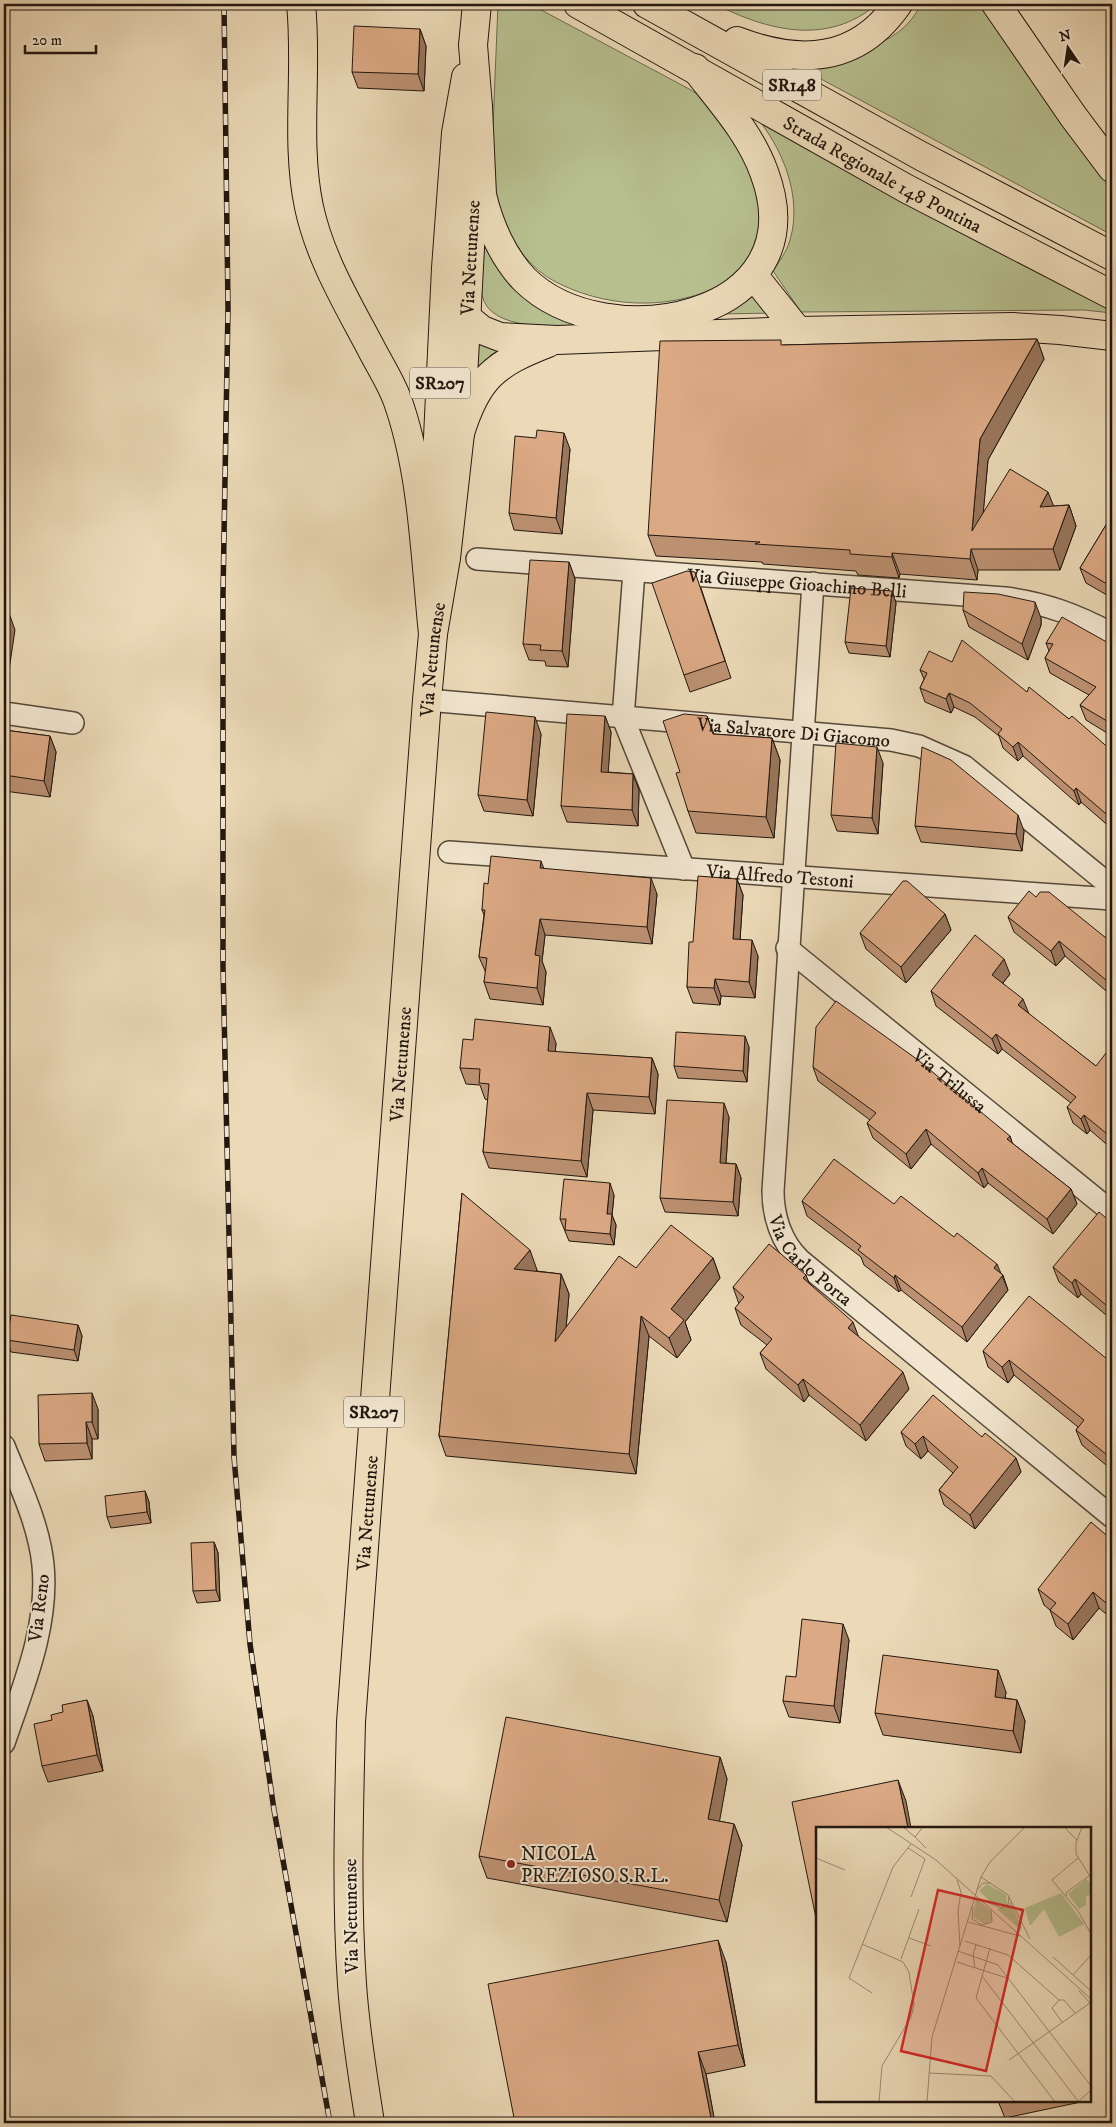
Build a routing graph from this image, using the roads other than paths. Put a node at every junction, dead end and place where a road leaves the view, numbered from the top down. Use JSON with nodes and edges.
{"nodes":[{"id":1,"x":301,"y":4,"type":"edge"},
{"id":2,"x":477,"y":4,"type":"edge"},
{"id":3,"x":578,"y":4,"type":"edge"},
{"id":4,"x":898,"y":4,"type":"edge"},
{"id":5,"x":996,"y":4,"type":"edge"},
{"id":6,"x":656,"y":8,"type":"edge"},
{"id":7,"x":474,"y":45,"type":"junction"},
{"id":8,"x":695,"y":68,"type":"junction"},
{"id":9,"x":478,"y":108,"type":"junction"},
{"id":10,"x":456,"y":133,"type":"junction"},
{"id":11,"x":1112,"y":168,"type":"edge"},
{"id":12,"x":1112,"y":256,"type":"edge"},
{"id":13,"x":754,"y":276,"type":"junction"},
{"id":14,"x":1112,"y":295,"type":"edge"},
{"id":15,"x":465,"y":316,"type":"junction"},
{"id":16,"x":798,"y":331,"type":"junction"},
{"id":17,"x":1112,"y":336,"type":"edge"},
{"id":18,"x":557,"y":340,"type":"junction"},
{"id":19,"x":460,"y":433,"type":"junction"},
{"id":20,"x":477,"y":559,"type":"dead end"},
{"id":21,"x":634,"y":571,"type":"junction"},
{"id":22,"x":813,"y":583,"type":"junction"},
{"id":23,"x":432,"y":634,"type":"junction"},
{"id":24,"x":1112,"y":634,"type":"edge"},
{"id":25,"x":427,"y":700,"type":"junction"},
{"id":26,"x":4,"y":714,"type":"edge"},
{"id":27,"x":623,"y":718,"type":"junction"},
{"id":28,"x":74,"y":723,"type":"dead end"},
{"id":29,"x":804,"y":733,"type":"junction"},
{"id":30,"x":449,"y":852,"type":"dead end"},
{"id":31,"x":684,"y":869,"type":"junction"},
{"id":32,"x":793,"y":878,"type":"junction"},
{"id":33,"x":1112,"y":888,"type":"edge"},
{"id":34,"x":1112,"y":899,"type":"edge"},
{"id":35,"x":788,"y":948,"type":"junction"},
{"id":36,"x":1112,"y":1212,"type":"edge"},
{"id":37,"x":4,"y":1446,"type":"edge"},
{"id":38,"x":1112,"y":1517,"type":"edge"},
{"id":39,"x":4,"y":1743,"type":"edge"},
{"id":40,"x":370,"y":2123,"type":"edge"}],
"edges":[{"from":1,"to":23,"type":"main road"},
{"from":2,"to":7,"type":"main road","name":"Via Nettunense","number":"SR207"},
{"from":3,"to":8,"type":"main road","name":"Strada Regionale 148 Pontina","number":"SR148"},
{"from":4,"to":6,"type":"main road"},
{"from":5,"to":11,"type":"main road"},
{"from":6,"to":12,"type":"main road","name":"Strada Regionale 148 Pontina","number":"SR148"},
{"from":7,"to":9,"type":"main road","name":"Via Nettunense","number":"SR207"},
{"from":7,"to":10,"type":"main road","number":"SR207"},
{"from":8,"to":13,"type":"main road"},
{"from":8,"to":14,"type":"main road","name":"Strada Regionale 148 Pontina","number":"SR148"},
{"from":9,"to":13,"type":"main road"},
{"from":9,"to":15,"type":"main road","name":"Via Nettunense","number":"SR207"},
{"from":10,"to":15,"type":"main road"},
{"from":10,"to":23,"type":"main road","number":"SR207"},
{"from":13,"to":16,"type":"main road"},
{"from":15,"to":18,"type":"main road"},
{"from":15,"to":19,"type":"main road","name":"Via Nettunense","number":"SR207"},
{"from":16,"to":17,"type":"main road"},
{"from":16,"to":18,"type":"main road"},
{"from":18,"to":19,"type":"main road"},
{"from":19,"to":23,"type":"main road","name":"Via Nettunense","number":"SR207"},
{"from":20,"to":21,"type":"street","name":"Via Giuseppe Gioachino Belli"},
{"from":21,"to":22,"type":"street","name":"Via Giuseppe Gioachino Belli"},
{"from":21,"to":27,"type":"street"},
{"from":22,"to":24,"type":"street","name":"Via Giuseppe Gioachino Belli"},
{"from":22,"to":29,"type":"street","name":"Via Carlo Porta"},
{"from":23,"to":25,"type":"main road","name":"Via Nettunense","number":"SR207"},
{"from":25,"to":27,"type":"street","name":"Via Salvatore Di Giacomo"},
{"from":25,"to":40,"type":"main road","name":"Via Nettunense","number":"SR207"},
{"from":26,"to":28,"type":"street"},
{"from":27,"to":29,"type":"street","name":"Via Salvatore Di Giacomo"},
{"from":27,"to":31,"type":"street"},
{"from":29,"to":32,"type":"street","name":"Via Carlo Porta"},
{"from":29,"to":33,"type":"street","name":"Via Salvatore Di Giacomo"},
{"from":30,"to":31,"type":"street","name":"Via Alfredo Testoni"},
{"from":31,"to":32,"type":"street","name":"Via Alfredo Testoni"},
{"from":32,"to":34,"type":"street","name":"Via Alfredo Testoni"},
{"from":32,"to":35,"type":"street","name":"Via Carlo Porta"},
{"from":35,"to":36,"type":"street","name":"Via Trilussa"},
{"from":35,"to":38,"type":"street","name":"Via Carlo Porta"},
{"from":37,"to":39,"type":"street","name":"Via Reno"}]}
